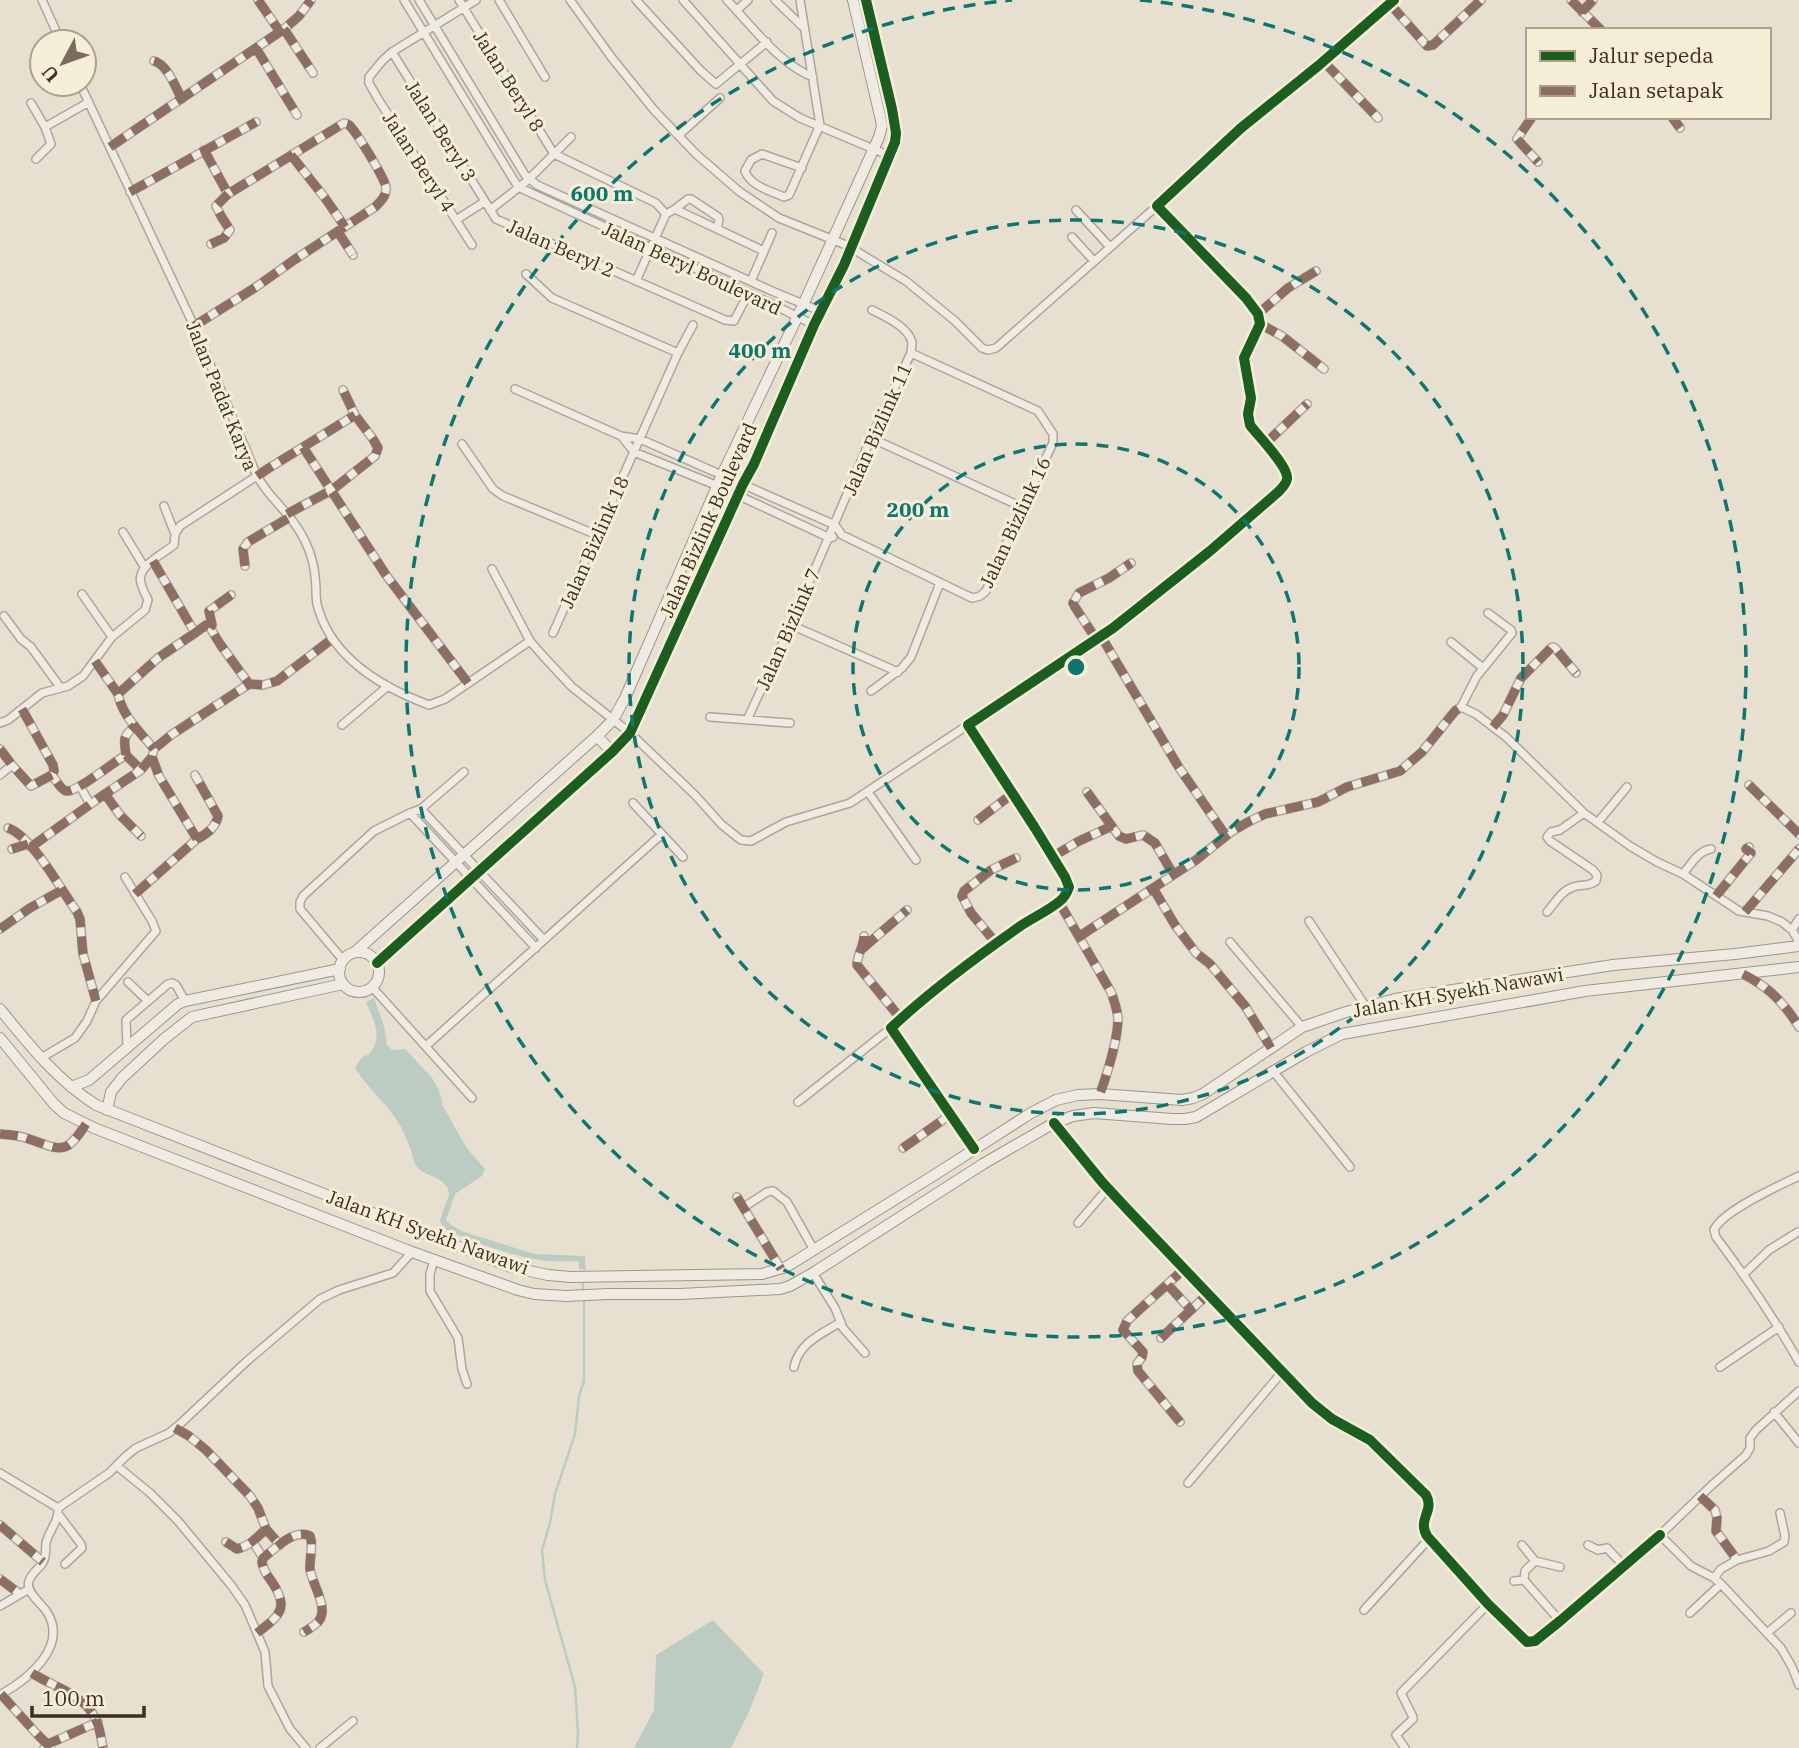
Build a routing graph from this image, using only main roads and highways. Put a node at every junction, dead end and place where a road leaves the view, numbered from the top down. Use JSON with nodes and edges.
{"nodes":[{"id":1,"x":853,"y":0,"type":"edge"},
{"id":2,"x":866,"y":0,"type":"edge"},
{"id":3,"x":625,"y":698,"type":"junction"},
{"id":4,"x":643,"y":706,"type":"junction"},
{"id":5,"x":597,"y":736,"type":"junction"},
{"id":6,"x":612,"y":752,"type":"junction"},
{"id":7,"x":1799,"y":944,"type":"edge"},
{"id":8,"x":355,"y":952,"type":"junction"},
{"id":9,"x":377,"y":963,"type":"junction"},
{"id":10,"x":341,"y":964,"type":"junction"},
{"id":11,"x":1799,"y":967,"type":"edge"},
{"id":12,"x":343,"y":984,"type":"junction"},
{"id":13,"x":0,"y":1009,"type":"edge"},
{"id":14,"x":0,"y":1038,"type":"edge"},
{"id":15,"x":71,"y":1087,"type":"junction"},
{"id":16,"x":107,"y":1110,"type":"junction"},
{"id":17,"x":936,"y":1174,"type":"junction"},
{"id":18,"x":945,"y":1188,"type":"junction"}],
"edges":[{"from":1,"to":3,"type":"main road","name":"Jalan Bizlink Boulevard"},
{"from":2,"to":4,"type":"main road","name":"Jalan Bizlink Boulevard"},
{"from":3,"to":4,"type":"main road"},
{"from":3,"to":5,"type":"main road","name":"Jalan Bizlink Boulevard"},
{"from":4,"to":6,"type":"main road","name":"Jalan Bizlink Boulevard"},
{"from":5,"to":6,"type":"main road"},
{"from":5,"to":8,"type":"main road","name":"Jalan Bizlink Boulevard"},
{"from":6,"to":9,"type":"main road","name":"Jalan Bizlink Boulevard"},
{"from":7,"to":17,"type":"main road","name":"Jalan KH Syekh Nawawi"},
{"from":8,"to":9,"type":"main road"},
{"from":8,"to":10,"type":"main road"},
{"from":9,"to":12,"type":"main road"},
{"from":10,"to":12,"type":"main road"},
{"from":10,"to":15,"type":"main road"},
{"from":11,"to":18,"type":"main road","name":"Jalan KH Syekh Nawawi"},
{"from":12,"to":16,"type":"main road"},
{"from":13,"to":15,"type":"main road","name":"Jalan KH Syekh Nawawi"},
{"from":14,"to":18,"type":"main road","name":"Jalan KH Syekh Nawawi"},
{"from":15,"to":16,"type":"main road","name":"Jalan KH Syekh Nawawi"},
{"from":16,"to":17,"type":"main road","name":"Jalan KH Syekh Nawawi"},
{"from":17,"to":18,"type":"main road"}]}
